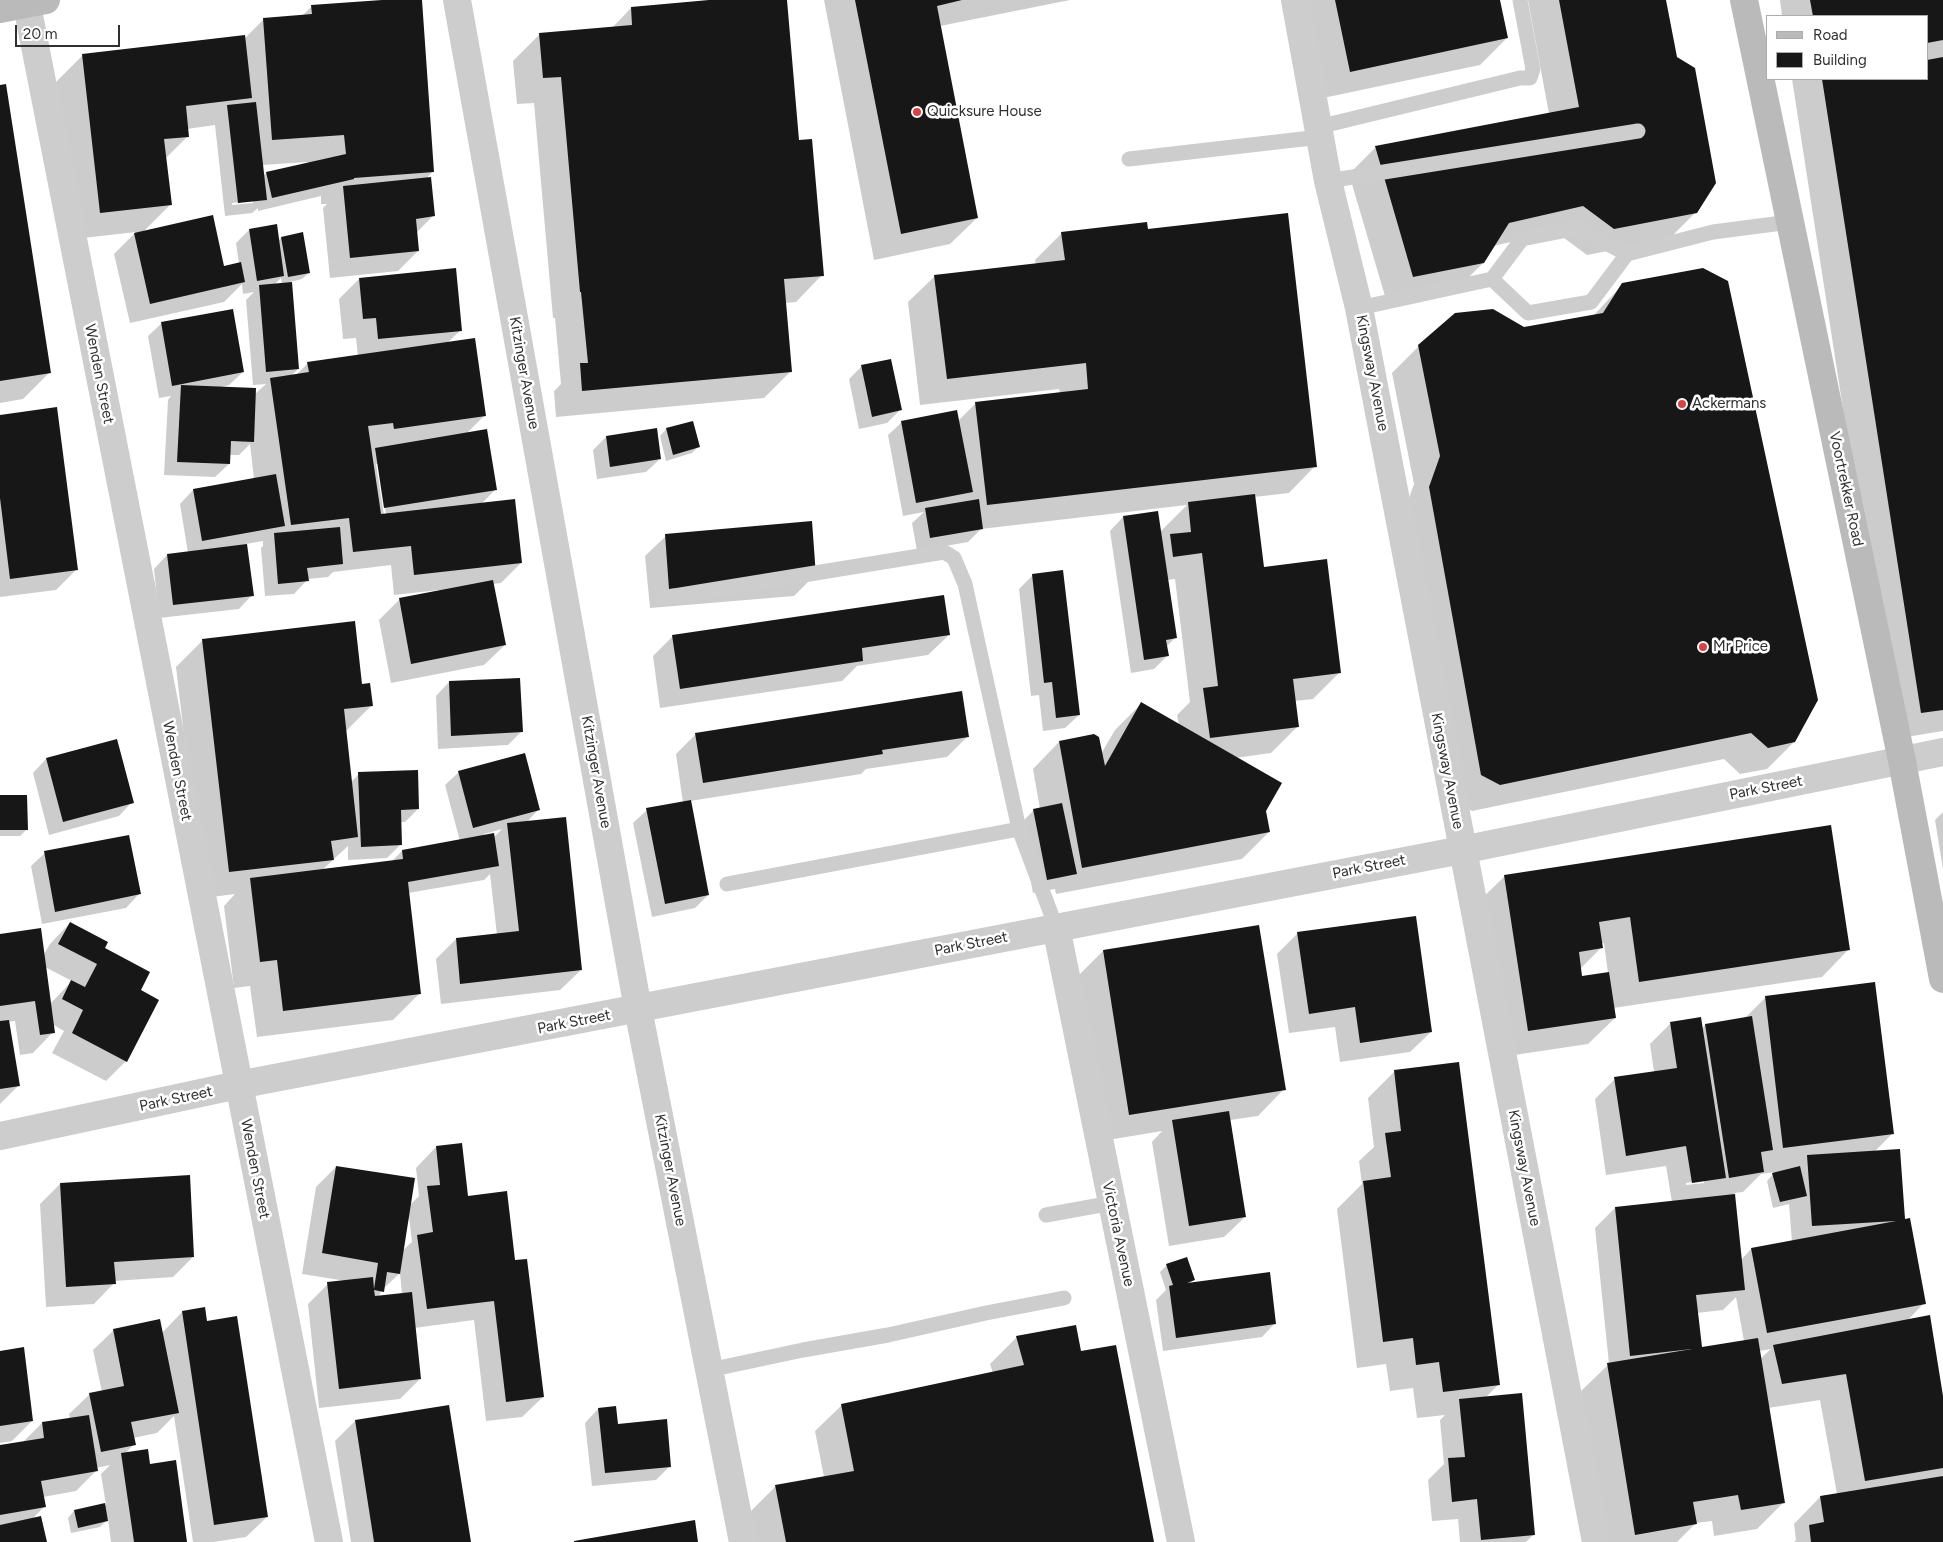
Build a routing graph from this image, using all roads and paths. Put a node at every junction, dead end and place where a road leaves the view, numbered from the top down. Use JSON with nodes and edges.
{"nodes":[{"id":1,"x":457,"y":0,"type":"edge"},
{"id":2,"x":1295,"y":0,"type":"edge"},
{"id":3,"x":1520,"y":0,"type":"edge"},
{"id":4,"x":1744,"y":0,"type":"edge"},
{"id":5,"x":33,"y":1,"type":"edge"},
{"id":6,"x":0,"y":9,"type":"edge"},
{"id":7,"x":1638,"y":131,"type":"dead end"},
{"id":8,"x":1319,"y":132,"type":"junction"},
{"id":9,"x":1129,"y":159,"type":"dead end"},
{"id":10,"x":1328,"y":181,"type":"junction"},
{"id":11,"x":1790,"y":222,"type":"junction"},
{"id":12,"x":1627,"y":254,"type":"junction"},
{"id":13,"x":1492,"y":279,"type":"junction"},
{"id":14,"x":1359,"y":308,"type":"junction"},
{"id":15,"x":662,"y":598,"type":"dead end"},
{"id":16,"x":1943,"y":752,"type":"edge"},
{"id":17,"x":1902,"y":761,"type":"junction"},
{"id":18,"x":1019,"y":829,"type":"junction"},
{"id":19,"x":1462,"y":850,"type":"junction"},
{"id":20,"x":727,"y":884,"type":"dead end"},
{"id":21,"x":1056,"y":927,"type":"junction"},
{"id":22,"x":1943,"y":979,"type":"edge"},
{"id":23,"x":638,"y":1009,"type":"junction"},
{"id":24,"x":238,"y":1086,"type":"junction"},
{"id":25,"x":0,"y":1136,"type":"edge"},
{"id":26,"x":1112,"y":1203,"type":"junction"},
{"id":27,"x":1046,"y":1215,"type":"dead end"},
{"id":28,"x":1064,"y":1298,"type":"dead end"},
{"id":29,"x":709,"y":1370,"type":"junction"},
{"id":30,"x":329,"y":1542,"type":"edge"},
{"id":31,"x":743,"y":1542,"type":"edge"},
{"id":32,"x":1181,"y":1542,"type":"edge"},
{"id":33,"x":1596,"y":1542,"type":"edge"}],
"edges":[{"from":1,"to":23,"type":"street","name":"Kitzinger Avenue"},
{"from":2,"to":8,"type":"street","name":"Kingsway Avenue"},
{"from":3,"to":8,"type":"lane"},
{"from":4,"to":11,"type":"main road","name":"Voortrekker Road"},
{"from":5,"to":6,"type":"main road"},
{"from":5,"to":24,"type":"street","name":"Wenden Street"},
{"from":7,"to":10,"type":"lane"},
{"from":8,"to":9,"type":"lane"},
{"from":8,"to":10,"type":"street","name":"Kingsway Avenue"},
{"from":10,"to":14,"type":"street","name":"Kingsway Avenue"},
{"from":11,"to":12,"type":"lane"},
{"from":11,"to":17,"type":"main road","name":"Voortrekker Road"},
{"from":12,"to":13,"type":"lane"},
{"from":12,"to":13,"type":"lane"},
{"from":13,"to":14,"type":"lane"},
{"from":14,"to":19,"type":"street","name":"Kingsway Avenue"},
{"from":15,"to":18,"type":"lane"},
{"from":16,"to":17,"type":"street","name":"Park Street"},
{"from":17,"to":19,"type":"street","name":"Park Street"},
{"from":17,"to":22,"type":"main road","name":"Voortrekker Road"},
{"from":18,"to":20,"type":"lane"},
{"from":18,"to":21,"type":"lane"},
{"from":19,"to":21,"type":"street","name":"Park Street"},
{"from":19,"to":33,"type":"street","name":"Kingsway Avenue"},
{"from":21,"to":23,"type":"street","name":"Park Street"},
{"from":21,"to":26,"type":"street","name":"Victoria Avenue"},
{"from":23,"to":24,"type":"street","name":"Park Street"},
{"from":23,"to":29,"type":"street","name":"Kitzinger Avenue"},
{"from":24,"to":25,"type":"street","name":"Park Street"},
{"from":24,"to":30,"type":"street","name":"Wenden Street"},
{"from":26,"to":27,"type":"lane"},
{"from":26,"to":32,"type":"street","name":"Victoria Avenue"},
{"from":28,"to":29,"type":"lane"},
{"from":29,"to":31,"type":"street","name":"Kitzinger Avenue"}]}
